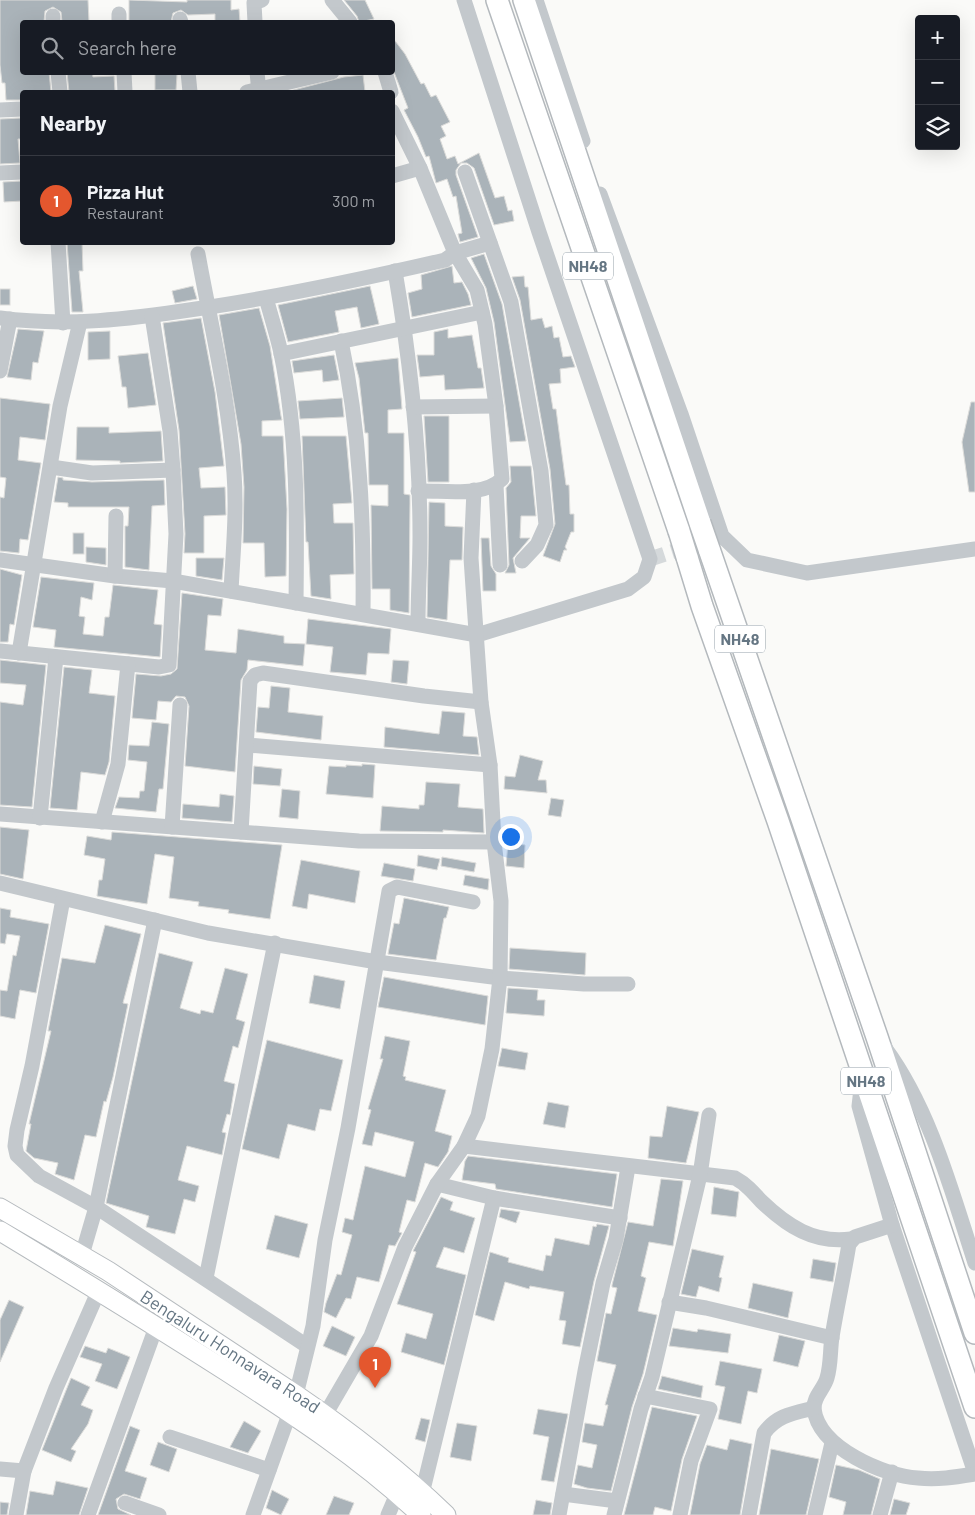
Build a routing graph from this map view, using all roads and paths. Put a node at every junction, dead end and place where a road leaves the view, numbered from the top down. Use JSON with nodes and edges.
{"nodes":[{"id":1,"x":262,"y":0,"type":"edge"},
{"id":2,"x":332,"y":0,"type":"edge"},
{"id":3,"x":464,"y":0,"type":"edge"},
{"id":4,"x":497,"y":0,"type":"edge"},
{"id":5,"x":524,"y":0,"type":"edge"},
{"id":6,"x":536,"y":0,"type":"edge"},
{"id":7,"x":255,"y":20,"type":"edge"},
{"id":8,"x":348,"y":20,"type":"edge"},
{"id":9,"x":58,"y":75,"type":"edge"},
{"id":10,"x":124,"y":75,"type":"edge"},
{"id":11,"x":188,"y":75,"type":"edge"},
{"id":12,"x":258,"y":75,"type":"edge"},
{"id":13,"x":320,"y":75,"type":"edge"},
{"id":14,"x":386,"y":75,"type":"edge"},
{"id":15,"x":60,"y":90,"type":"edge"},
{"id":16,"x":125,"y":90,"type":"edge"},
{"id":17,"x":190,"y":90,"type":"edge"},
{"id":18,"x":255,"y":90,"type":"edge"},
{"id":19,"x":263,"y":90,"type":"edge"},
{"id":20,"x":390,"y":90,"type":"edge"},
{"id":21,"x":20,"y":109,"type":"edge"},
{"id":22,"x":0,"y":110,"type":"edge"},
{"id":23,"x":395,"y":120,"type":"edge"},
{"id":24,"x":420,"y":168,"type":"junction"},
{"id":25,"x":20,"y":172,"type":"edge"},
{"id":26,"x":465,"y":172,"type":"dead end"},
{"id":27,"x":0,"y":173,"type":"edge"},
{"id":28,"x":395,"y":175,"type":"edge"},
{"id":29,"x":490,"y":243,"type":"junction"},
{"id":30,"x":58,"y":245,"type":"edge"},
{"id":31,"x":198,"y":254,"type":"dead end"},
{"id":32,"x":455,"y":254,"type":"junction"},
{"id":33,"x":395,"y":271,"type":"junction"},
{"id":34,"x":266,"y":298,"type":"junction"},
{"id":35,"x":208,"y":308,"type":"junction"},
{"id":36,"x":482,"y":312,"type":"junction"},
{"id":37,"x":152,"y":316,"type":"junction"},
{"id":38,"x":5,"y":318,"type":"edge"},
{"id":39,"x":80,"y":322,"type":"junction"},
{"id":40,"x":63,"y":323,"type":"junction"},
{"id":41,"x":405,"y":328,"type":"junction"},
{"id":42,"x":341,"y":341,"type":"junction"},
{"id":43,"x":281,"y":354,"type":"junction"},
{"id":44,"x":0,"y":371,"type":"edge"},
{"id":45,"x":496,"y":406,"type":"junction"},
{"id":46,"x":413,"y":407,"type":"junction"},
{"id":47,"x":51,"y":467,"type":"junction"},
{"id":48,"x":173,"y":470,"type":"junction"},
{"id":49,"x":496,"y":485,"type":"junction"},
{"id":50,"x":418,"y":490,"type":"junction"},
{"id":51,"x":474,"y":490,"type":"junction"},
{"id":52,"x":116,"y":516,"type":"dead end"},
{"id":53,"x":715,"y":543,"type":"junction"},
{"id":54,"x":975,"y":549,"type":"edge"},
{"id":55,"x":0,"y":560,"type":"edge"},
{"id":56,"x":522,"y":560,"type":"dead end"},
{"id":57,"x":33,"y":564,"type":"junction"},
{"id":58,"x":500,"y":565,"type":"dead end"},
{"id":59,"x":115,"y":576,"type":"junction"},
{"id":60,"x":173,"y":581,"type":"junction"},
{"id":61,"x":231,"y":591,"type":"junction"},
{"id":62,"x":296,"y":603,"type":"junction"},
{"id":63,"x":363,"y":613,"type":"junction"},
{"id":64,"x":418,"y":624,"type":"junction"},
{"id":65,"x":477,"y":635,"type":"junction"},
{"id":66,"x":0,"y":651,"type":"edge"},
{"id":67,"x":19,"y":653,"type":"junction"},
{"id":68,"x":56,"y":657,"type":"junction"},
{"id":69,"x":128,"y":664,"type":"junction"},
{"id":70,"x":481,"y":702,"type":"junction"},
{"id":71,"x":180,"y":705,"type":"dead end"},
{"id":72,"x":247,"y":745,"type":"junction"},
{"id":73,"x":490,"y":765,"type":"junction"},
{"id":74,"x":0,"y":814,"type":"edge"},
{"id":75,"x":40,"y":818,"type":"junction"},
{"id":76,"x":102,"y":822,"type":"junction"},
{"id":77,"x":172,"y":827,"type":"junction"},
{"id":78,"x":241,"y":832,"type":"junction"},
{"id":79,"x":494,"y":842,"type":"junction"},
{"id":80,"x":0,"y":883,"type":"edge"},
{"id":81,"x":63,"y":899,"type":"junction"},
{"id":82,"x":473,"y":902,"type":"dead end"},
{"id":83,"x":155,"y":920,"type":"junction"},
{"id":84,"x":275,"y":943,"type":"junction"},
{"id":85,"x":377,"y":962,"type":"junction"},
{"id":86,"x":500,"y":978,"type":"junction"},
{"id":87,"x":628,"y":984,"type":"dead end"},
{"id":88,"x":877,"y":1036,"type":"junction"},
{"id":89,"x":863,"y":1073,"type":"junction"},
{"id":90,"x":709,"y":1115,"type":"dead end"},
{"id":91,"x":464,"y":1146,"type":"junction"},
{"id":92,"x":628,"y":1167,"type":"junction"},
{"id":93,"x":700,"y":1175,"type":"junction"},
{"id":94,"x":437,"y":1184,"type":"junction"},
{"id":95,"x":494,"y":1198,"type":"junction"},
{"id":96,"x":96,"y":1207,"type":"junction"},
{"id":97,"x":0,"y":1208,"type":"edge"},
{"id":98,"x":620,"y":1218,"type":"junction"},
{"id":99,"x":892,"y":1225,"type":"junction"},
{"id":100,"x":0,"y":1231,"type":"edge"},
{"id":101,"x":851,"y":1239,"type":"junction"},
{"id":102,"x":82,"y":1255,"type":"junction"},
{"id":103,"x":975,"y":1263,"type":"edge"},
{"id":104,"x":206,"y":1278,"type":"junction"},
{"id":105,"x":98,"y":1290,"type":"junction"},
{"id":106,"x":669,"y":1302,"type":"junction"},
{"id":107,"x":156,"y":1327,"type":"junction"},
{"id":108,"x":975,"y":1333,"type":"edge"},
{"id":109,"x":832,"y":1338,"type":"junction"},
{"id":110,"x":307,"y":1346,"type":"junction"},
{"id":111,"x":645,"y":1396,"type":"junction"},
{"id":112,"x":293,"y":1404,"type":"junction"},
{"id":113,"x":814,"y":1408,"type":"junction"},
{"id":114,"x":975,"y":1408,"type":"edge"},
{"id":115,"x":325,"y":1415,"type":"junction"},
{"id":116,"x":170,"y":1437,"type":"dead end"},
{"id":117,"x":832,"y":1443,"type":"junction"},
{"id":118,"x":0,"y":1469,"type":"edge"},
{"id":119,"x":269,"y":1470,"type":"junction"},
{"id":120,"x":24,"y":1471,"type":"junction"},
{"id":121,"x":892,"y":1472,"type":"junction"},
{"id":122,"x":975,"y":1474,"type":"edge"},
{"id":123,"x":397,"y":1494,"type":"junction"},
{"id":124,"x":563,"y":1494,"type":"junction"},
{"id":125,"x":125,"y":1503,"type":"dead end"},
{"id":126,"x":420,"y":1506,"type":"edge"},
{"id":127,"x":615,"y":1508,"type":"edge"},
{"id":128,"x":16,"y":1515,"type":"edge"},
{"id":129,"x":88,"y":1515,"type":"edge"},
{"id":130,"x":159,"y":1515,"type":"edge"},
{"id":131,"x":253,"y":1515,"type":"edge"},
{"id":132,"x":388,"y":1515,"type":"edge"},
{"id":133,"x":446,"y":1515,"type":"edge"},
{"id":134,"x":559,"y":1515,"type":"edge"},
{"id":135,"x":680,"y":1515,"type":"edge"},
{"id":136,"x":749,"y":1515,"type":"edge"},
{"id":137,"x":815,"y":1515,"type":"edge"},
{"id":138,"x":880,"y":1515,"type":"edge"}],
"edges":[{"from":1,"to":7,"type":"street"},
{"from":2,"to":8,"type":"street"},
{"from":3,"to":65,"type":"street"},
{"from":4,"to":89,"type":"highway","number":"NH48","bridge":true},
{"from":5,"to":53,"type":"highway","number":"NH48","bridge":true},
{"from":6,"to":53,"type":"street"},
{"from":9,"to":15,"type":"street"},
{"from":10,"to":16,"type":"street"},
{"from":11,"to":17,"type":"street"},
{"from":12,"to":18,"type":"street"},
{"from":13,"to":19,"type":"street"},
{"from":14,"to":20,"type":"street"},
{"from":21,"to":22,"type":"street"},
{"from":23,"to":24,"type":"street"},
{"from":24,"to":28,"type":"street"},
{"from":24,"to":32,"type":"street"},
{"from":25,"to":27,"type":"street"},
{"from":26,"to":29,"type":"street"},
{"from":29,"to":32,"type":"street"},
{"from":29,"to":56,"type":"street"},
{"from":30,"to":40,"type":"street"},
{"from":31,"to":35,"type":"street"},
{"from":32,"to":33,"type":"street"},
{"from":32,"to":36,"type":"street"},
{"from":33,"to":34,"type":"street"},
{"from":33,"to":41,"type":"street"},
{"from":34,"to":35,"type":"street"},
{"from":34,"to":43,"type":"street"},
{"from":35,"to":37,"type":"street"},
{"from":35,"to":61,"type":"street"},
{"from":36,"to":41,"type":"street"},
{"from":36,"to":45,"type":"street"},
{"from":37,"to":39,"type":"street"},
{"from":37,"to":48,"type":"street"},
{"from":38,"to":40,"type":"street"},
{"from":38,"to":44,"type":"street"},
{"from":39,"to":40,"type":"street"},
{"from":39,"to":47,"type":"street"},
{"from":41,"to":42,"type":"street"},
{"from":41,"to":46,"type":"street"},
{"from":42,"to":43,"type":"street"},
{"from":42,"to":63,"type":"street"},
{"from":43,"to":62,"type":"street"},
{"from":45,"to":46,"type":"street"},
{"from":45,"to":49,"type":"street"},
{"from":46,"to":50,"type":"street"},
{"from":47,"to":48,"type":"street"},
{"from":47,"to":57,"type":"street"},
{"from":48,"to":60,"type":"street"},
{"from":49,"to":51,"type":"street"},
{"from":49,"to":58,"type":"street"},
{"from":50,"to":51,"type":"street"},
{"from":50,"to":64,"type":"street"},
{"from":51,"to":65,"type":"street"},
{"from":52,"to":59,"type":"street"},
{"from":53,"to":54,"type":"street"},
{"from":53,"to":88,"type":"highway","number":"NH48"},
{"from":55,"to":57,"type":"street"},
{"from":57,"to":59,"type":"street"},
{"from":57,"to":67,"type":"street"},
{"from":59,"to":60,"type":"street"},
{"from":60,"to":61,"type":"street"},
{"from":60,"to":69,"type":"street"},
{"from":61,"to":62,"type":"street"},
{"from":62,"to":63,"type":"street"},
{"from":63,"to":64,"type":"street"},
{"from":64,"to":65,"type":"street"},
{"from":65,"to":70,"type":"street"},
{"from":66,"to":67,"type":"street"},
{"from":67,"to":68,"type":"street"},
{"from":68,"to":69,"type":"street"},
{"from":68,"to":75,"type":"street"},
{"from":69,"to":76,"type":"street"},
{"from":70,"to":72,"type":"street"},
{"from":70,"to":73,"type":"street"},
{"from":71,"to":77,"type":"street"},
{"from":72,"to":73,"type":"street"},
{"from":72,"to":78,"type":"street"},
{"from":73,"to":79,"type":"street"},
{"from":74,"to":75,"type":"street"},
{"from":75,"to":76,"type":"street"},
{"from":76,"to":77,"type":"street"},
{"from":77,"to":78,"type":"street"},
{"from":78,"to":79,"type":"street"},
{"from":79,"to":86,"type":"street"},
{"from":80,"to":81,"type":"street"},
{"from":81,"to":83,"type":"street"},
{"from":81,"to":96,"type":"street"},
{"from":82,"to":85,"type":"street"},
{"from":83,"to":84,"type":"street"},
{"from":83,"to":96,"type":"street"},
{"from":84,"to":85,"type":"street"},
{"from":84,"to":104,"type":"street"},
{"from":85,"to":86,"type":"street"},
{"from":85,"to":110,"type":"street"},
{"from":86,"to":87,"type":"street"},
{"from":86,"to":91,"type":"street"},
{"from":88,"to":103,"type":"street"},
{"from":88,"to":108,"type":"highway","number":"NH48"},
{"from":89,"to":99,"type":"street"},
{"from":89,"to":114,"type":"highway","number":"NH48"},
{"from":90,"to":93,"type":"street"},
{"from":91,"to":92,"type":"street"},
{"from":91,"to":94,"type":"street"},
{"from":92,"to":93,"type":"street"},
{"from":92,"to":98,"type":"street"},
{"from":93,"to":101,"type":"street"},
{"from":93,"to":106,"type":"street"},
{"from":94,"to":95,"type":"street"},
{"from":94,"to":115,"type":"street"},
{"from":95,"to":98,"type":"street"},
{"from":95,"to":126,"type":"street"},
{"from":96,"to":102,"type":"street"},
{"from":96,"to":104,"type":"street"},
{"from":97,"to":102,"type":"main road","name":"Bengaluru Honnavara Road"},
{"from":98,"to":124,"type":"street"},
{"from":99,"to":101,"type":"street"},
{"from":99,"to":122,"type":"street"},
{"from":100,"to":105,"type":"main road","name":"Bengaluru Honnavara Road"},
{"from":101,"to":109,"type":"street"},
{"from":102,"to":112,"type":"main road","name":"Bengaluru Honnavara Road"},
{"from":104,"to":110,"type":"street"},
{"from":105,"to":107,"type":"main road","name":"Bengaluru Honnavara Road"},
{"from":105,"to":120,"type":"street"},
{"from":106,"to":109,"type":"street"},
{"from":106,"to":111,"type":"street"},
{"from":107,"to":112,"type":"main road","name":"Bengaluru Honnavara Road"},
{"from":107,"to":129,"type":"street"},
{"from":109,"to":113,"type":"street"},
{"from":110,"to":112,"type":"street"},
{"from":111,"to":127,"type":"street"},
{"from":111,"to":135,"type":"street"},
{"from":112,"to":115,"type":"main road","name":"Bengaluru Honnavara Road"},
{"from":112,"to":119,"type":"street"},
{"from":112,"to":123,"type":"main road","name":"Bengaluru Honnavara Road"},
{"from":113,"to":117,"type":"street"},
{"from":113,"to":136,"type":"street"},
{"from":115,"to":126,"type":"main road","name":"Bengaluru Honnavara Road"},
{"from":116,"to":119,"type":"street"},
{"from":117,"to":121,"type":"street"},
{"from":117,"to":137,"type":"street"},
{"from":118,"to":120,"type":"street"},
{"from":119,"to":131,"type":"street"},
{"from":120,"to":128,"type":"street"},
{"from":121,"to":122,"type":"street"},
{"from":121,"to":138,"type":"street"},
{"from":123,"to":126,"type":"main road","name":"Bengaluru Honnavara Road"},
{"from":123,"to":132,"type":"street"},
{"from":124,"to":127,"type":"street"},
{"from":124,"to":134,"type":"street"},
{"from":125,"to":130,"type":"street"},
{"from":126,"to":133,"type":"main road","name":"Bengaluru Honnavara Road"}]}
